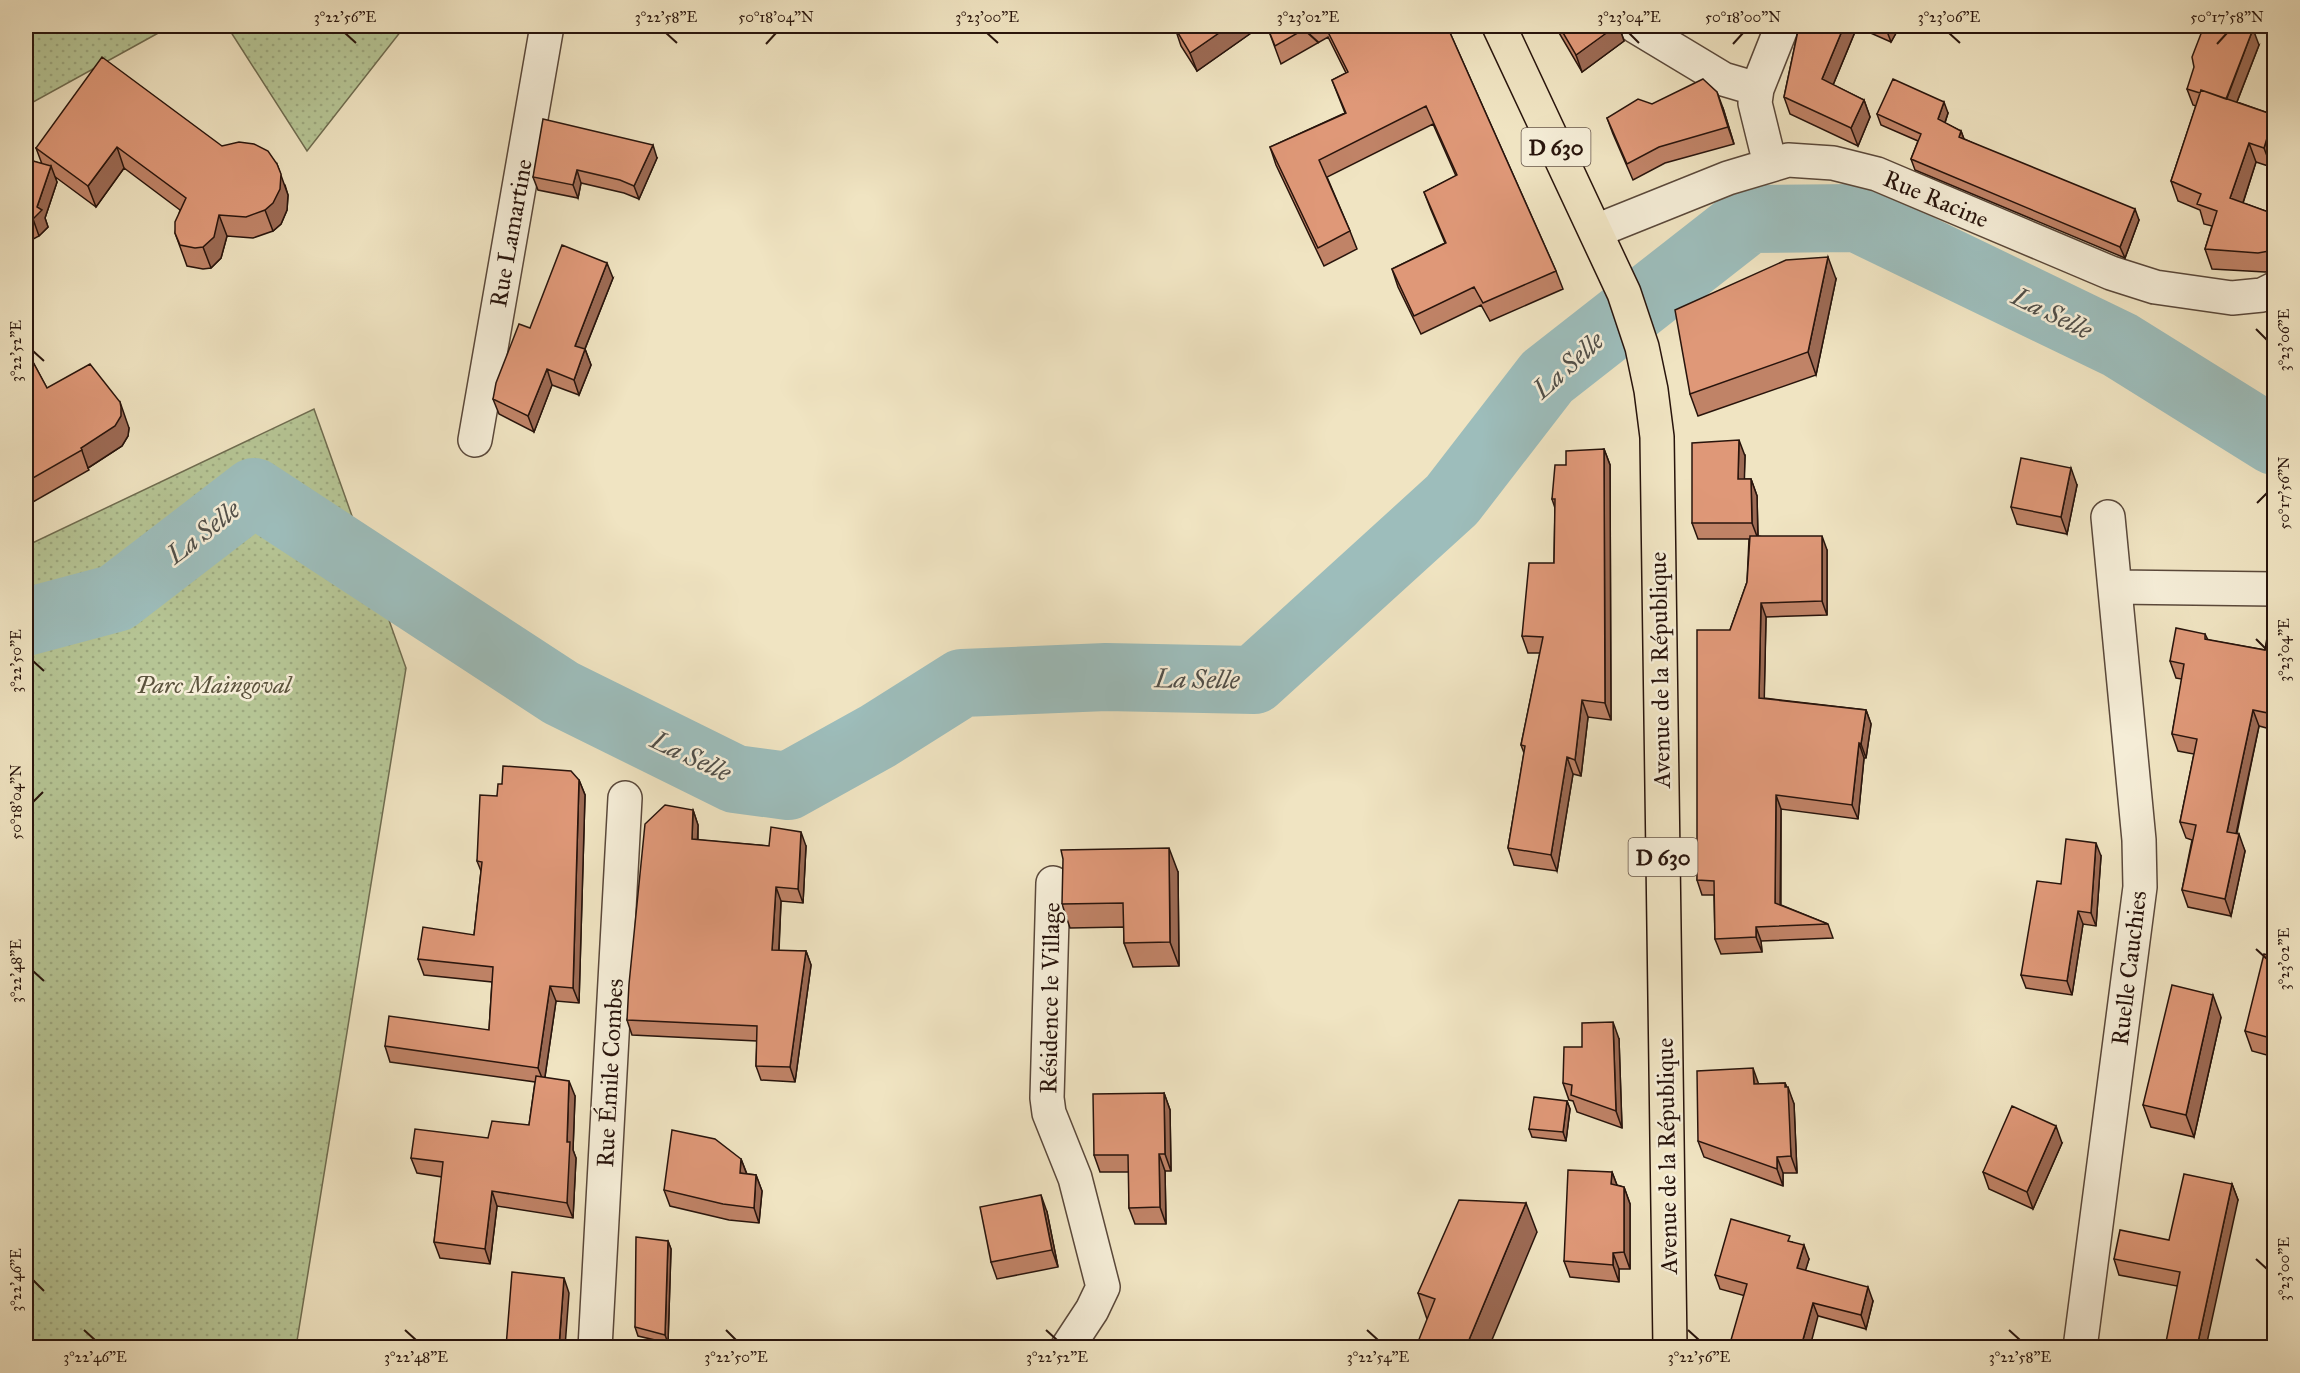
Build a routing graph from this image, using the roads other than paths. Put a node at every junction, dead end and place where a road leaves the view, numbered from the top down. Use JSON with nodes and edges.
{"nodes":[{"id":1,"x":547,"y":26,"type":"edge"},
{"id":2,"x":1498,"y":26,"type":"edge"},
{"id":3,"x":1635,"y":26,"type":"edge"},
{"id":4,"x":1782,"y":26,"type":"edge"},
{"id":5,"x":1757,"y":88,"type":"junction"},
{"id":6,"x":1770,"y":164,"type":"junction"},
{"id":7,"x":1596,"y":231,"type":"junction"},
{"id":8,"x":2274,"y":289,"type":"edge"},
{"id":9,"x":474,"y":440,"type":"dead end"},
{"id":10,"x":2108,"y":517,"type":"dead end"},
{"id":11,"x":2116,"y":586,"type":"junction"},
{"id":12,"x":2274,"y":589,"type":"edge"},
{"id":13,"x":625,"y":798,"type":"dead end"},
{"id":14,"x":1053,"y":882,"type":"dead end"},
{"id":15,"x":595,"y":1347,"type":"edge"},
{"id":16,"x":1067,"y":1347,"type":"edge"},
{"id":17,"x":1670,"y":1347,"type":"edge"},
{"id":18,"x":2080,"y":1347,"type":"edge"}],
"edges":[{"from":1,"to":9,"type":"street","name":"Rue Lamartine"},
{"from":2,"to":7,"type":"main road","name":"Avenue de la République","number":"D 630"},
{"from":3,"to":5,"type":"street"},
{"from":4,"to":5,"type":"street"},
{"from":5,"to":6,"type":"street"},
{"from":6,"to":7,"type":"street","name":"Rue Racine"},
{"from":6,"to":8,"type":"street","name":"Rue Racine"},
{"from":7,"to":17,"type":"main road","name":"Avenue de la République","number":"D 630"},
{"from":10,"to":11,"type":"street","name":"Ruelle Cauchies"},
{"from":11,"to":12,"type":"street"},
{"from":11,"to":18,"type":"street","name":"Ruelle Cauchies"},
{"from":13,"to":15,"type":"street","name":"Rue Émile Combes"},
{"from":14,"to":16,"type":"street","name":"Résidence le Village"}]}
